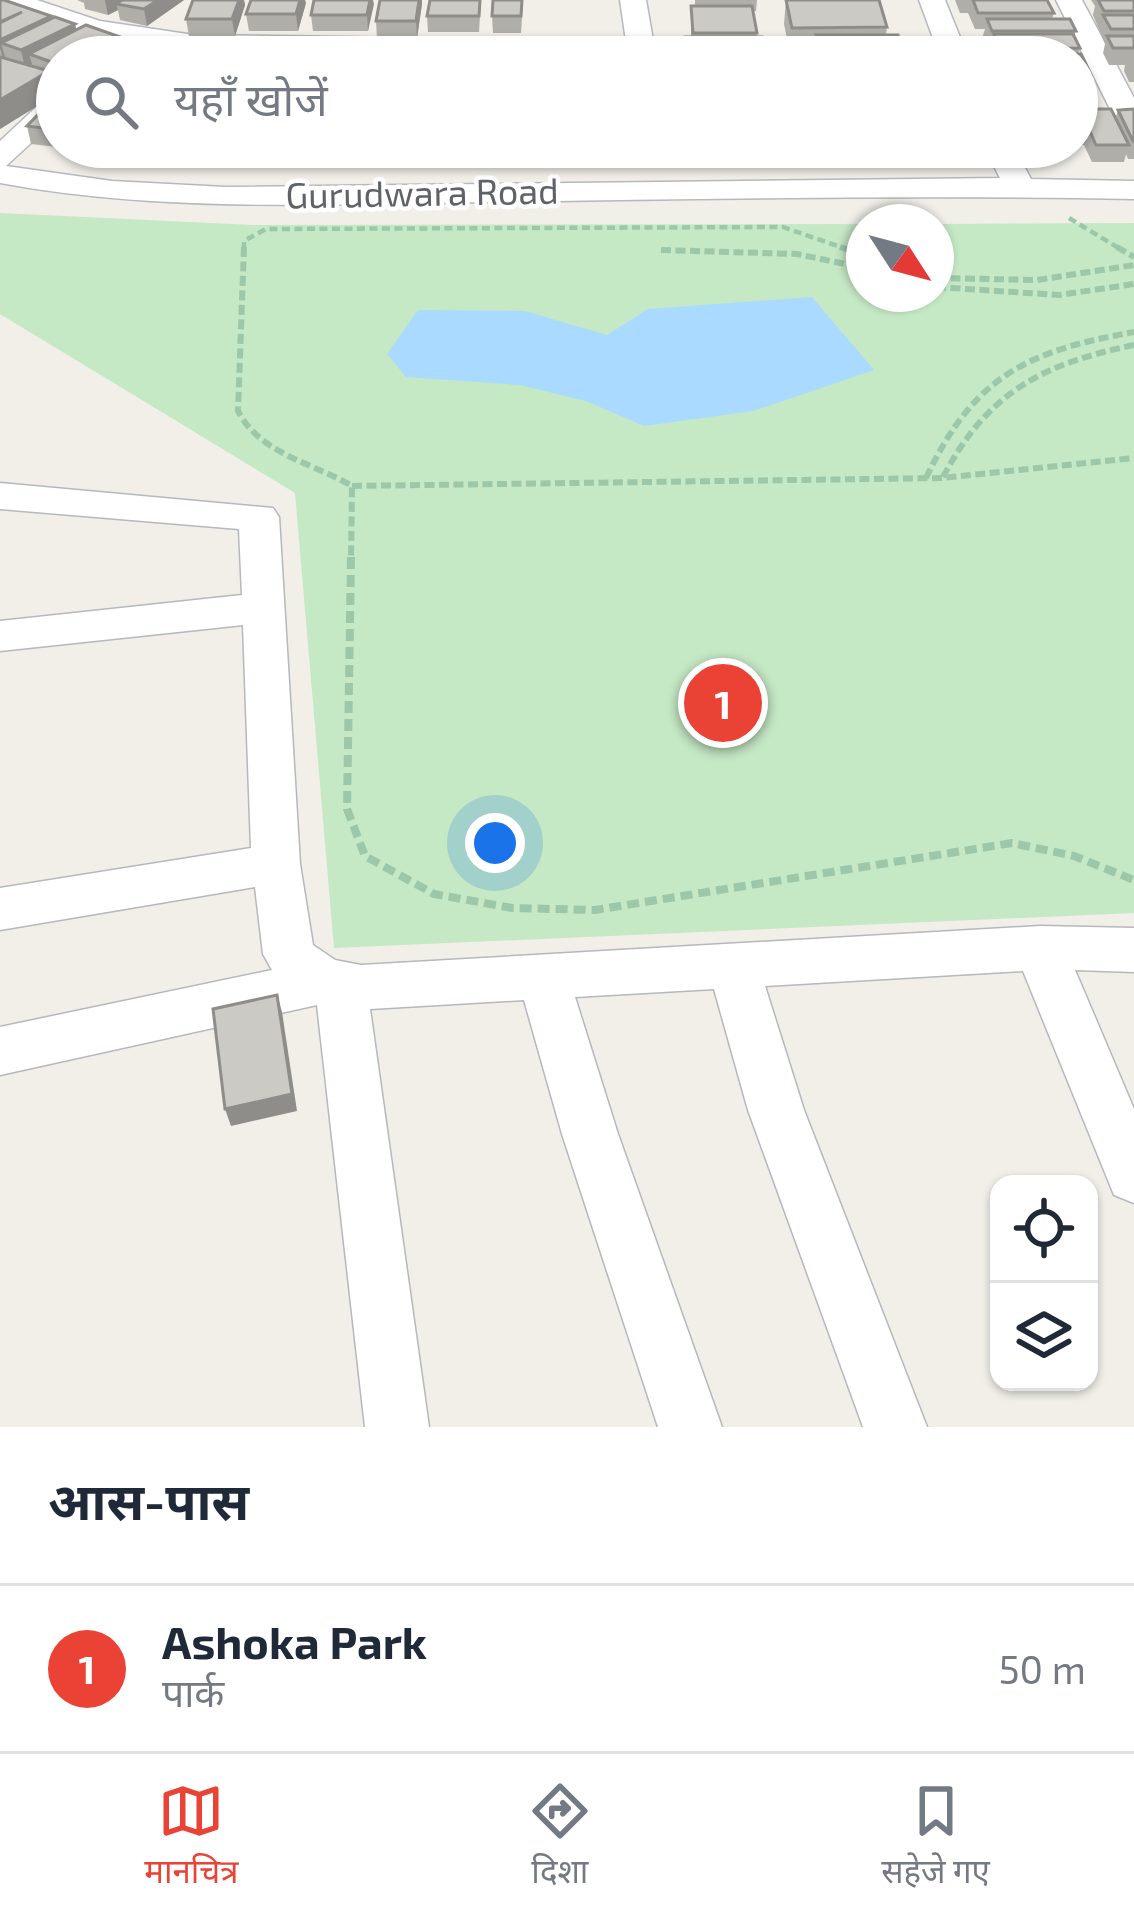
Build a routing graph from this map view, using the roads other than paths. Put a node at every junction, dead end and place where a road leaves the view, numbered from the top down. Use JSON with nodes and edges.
{"nodes":[{"id":1,"x":10,"y":0,"type":"edge"},
{"id":2,"x":633,"y":0,"type":"edge"},
{"id":3,"x":932,"y":0,"type":"edge"},
{"id":4,"x":1069,"y":0,"type":"edge"},
{"id":5,"x":149,"y":36,"type":"edge"},
{"id":6,"x":642,"y":36,"type":"edge"},
{"id":7,"x":946,"y":36,"type":"edge"},
{"id":8,"x":1087,"y":36,"type":"edge"},
{"id":9,"x":1098,"y":56,"type":"edge"},
{"id":10,"x":1125,"y":109,"type":"edge"},
{"id":11,"x":36,"y":124,"type":"edge"},
{"id":12,"x":0,"y":158,"type":"edge"},
{"id":13,"x":1010,"y":168,"type":"edge"},
{"id":14,"x":0,"y":174,"type":"edge"},
{"id":15,"x":1020,"y":187,"type":"junction"},
{"id":16,"x":1134,"y":190,"type":"edge"},
{"id":17,"x":0,"y":496,"type":"edge"},
{"id":18,"x":262,"y":608,"type":"junction"},
{"id":19,"x":0,"y":636,"type":"edge"},
{"id":20,"x":276,"y":864,"type":"junction"},
{"id":21,"x":0,"y":909,"type":"edge"},
{"id":22,"x":1040,"y":948,"type":"junction"},
{"id":23,"x":1134,"y":950,"type":"edge"},
{"id":24,"x":734,"y":966,"type":"junction"},
{"id":25,"x":542,"y":974,"type":"junction"},
{"id":26,"x":333,"y":984,"type":"junction"},
{"id":27,"x":0,"y":1051,"type":"edge"},
{"id":28,"x":1134,"y":1176,"type":"edge"},
{"id":29,"x":397,"y":1427,"type":"edge"},
{"id":30,"x":690,"y":1427,"type":"edge"},
{"id":31,"x":895,"y":1427,"type":"edge"}],
"edges":[{"from":1,"to":5,"type":"street"},
{"from":2,"to":6,"type":"street"},
{"from":3,"to":7,"type":"street"},
{"from":4,"to":8,"type":"street"},
{"from":9,"to":10,"type":"street"},
{"from":11,"to":12,"type":"street"},
{"from":13,"to":15,"type":"street"},
{"from":14,"to":15,"type":"street","name":"Gurudwara Road"},
{"from":15,"to":16,"type":"street","name":"Gurudwara Road"},
{"from":17,"to":18,"type":"street"},
{"from":18,"to":19,"type":"street"},
{"from":18,"to":20,"type":"street"},
{"from":20,"to":21,"type":"street"},
{"from":20,"to":26,"type":"street"},
{"from":22,"to":23,"type":"street"},
{"from":22,"to":24,"type":"street"},
{"from":22,"to":28,"type":"street"},
{"from":24,"to":25,"type":"street"},
{"from":24,"to":31,"type":"street"},
{"from":25,"to":26,"type":"street"},
{"from":25,"to":30,"type":"street"},
{"from":26,"to":27,"type":"street"},
{"from":26,"to":29,"type":"street"}]}
